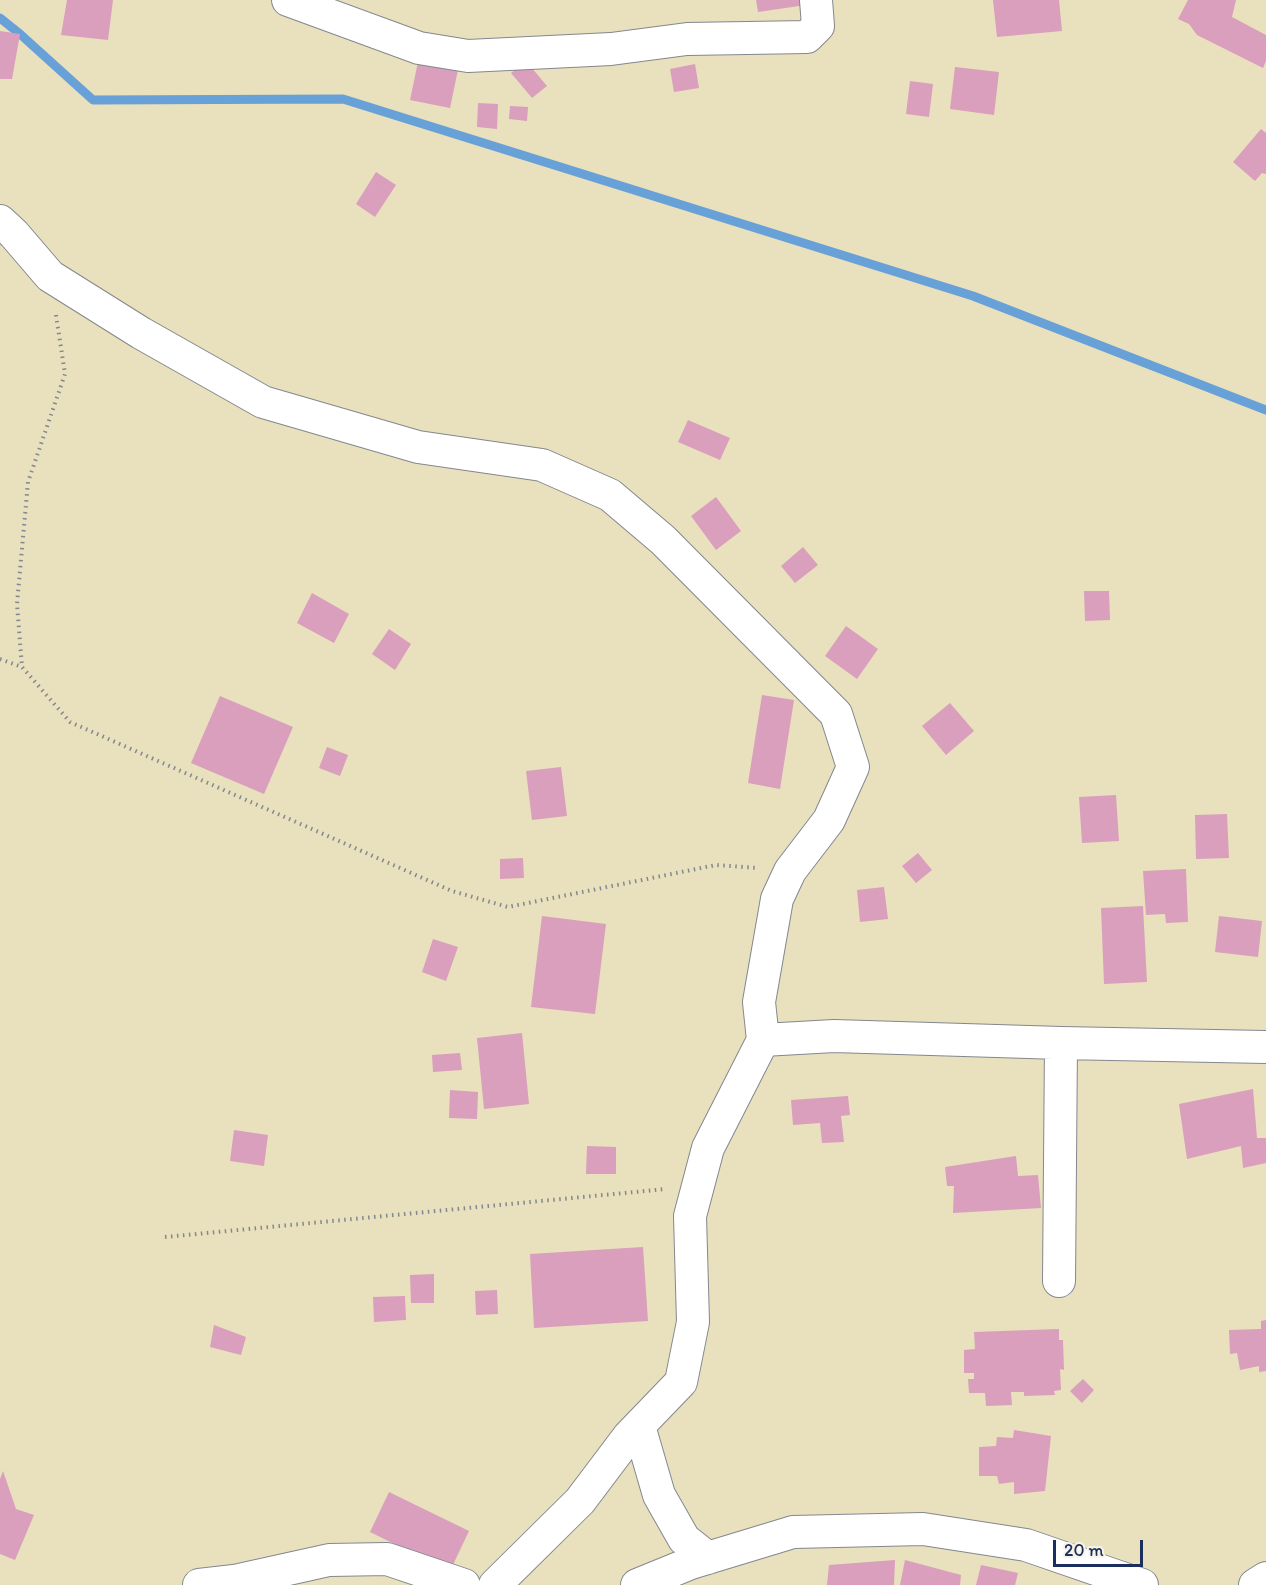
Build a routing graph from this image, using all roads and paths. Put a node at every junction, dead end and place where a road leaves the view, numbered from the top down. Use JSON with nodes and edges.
{"nodes":[{"id":1,"x":288,"y":0,"type":"edge"},
{"id":2,"x":816,"y":0,"type":"edge"},
{"id":3,"x":0,"y":221,"type":"edge"},
{"id":4,"x":50,"y":276,"type":"junction"},
{"id":5,"x":0,"y":659,"type":"edge"},
{"id":6,"x":22,"y":667,"type":"junction"},
{"id":7,"x":790,"y":871,"type":"junction"},
{"id":8,"x":763,"y":1040,"type":"junction"},
{"id":9,"x":1060,"y":1043,"type":"junction"},
{"id":10,"x":1266,"y":1047,"type":"edge"},
{"id":11,"x":698,"y":1186,"type":"junction"},
{"id":12,"x":165,"y":1237,"type":"dead end"},
{"id":13,"x":1059,"y":1281,"type":"dead end"},
{"id":14,"x":639,"y":1426,"type":"junction"},
{"id":15,"x":708,"y":1558,"type":"junction"},
{"id":16,"x":1266,"y":1578,"type":"edge"},
{"id":17,"x":199,"y":1585,"type":"edge"},
{"id":18,"x":464,"y":1585,"type":"edge"},
{"id":19,"x":495,"y":1585,"type":"edge"},
{"id":20,"x":637,"y":1585,"type":"edge"},
{"id":21,"x":1142,"y":1585,"type":"edge"},
{"id":22,"x":1255,"y":1585,"type":"edge"}],
"edges":[{"from":1,"to":2,"type":"street"},
{"from":3,"to":4,"type":"street"},
{"from":4,"to":6,"type":"path"},
{"from":4,"to":7,"type":"street"},
{"from":5,"to":6,"type":"path"},
{"from":6,"to":7,"type":"path"},
{"from":7,"to":8,"type":"street"},
{"from":8,"to":9,"type":"street"},
{"from":8,"to":11,"type":"street"},
{"from":9,"to":10,"type":"street"},
{"from":9,"to":13,"type":"street"},
{"from":11,"to":12,"type":"path"},
{"from":11,"to":14,"type":"street"},
{"from":14,"to":15,"type":"street"},
{"from":14,"to":19,"type":"street"},
{"from":15,"to":20,"type":"street"},
{"from":15,"to":21,"type":"street"},
{"from":16,"to":22,"type":"street"},
{"from":17,"to":18,"type":"street"}]}
